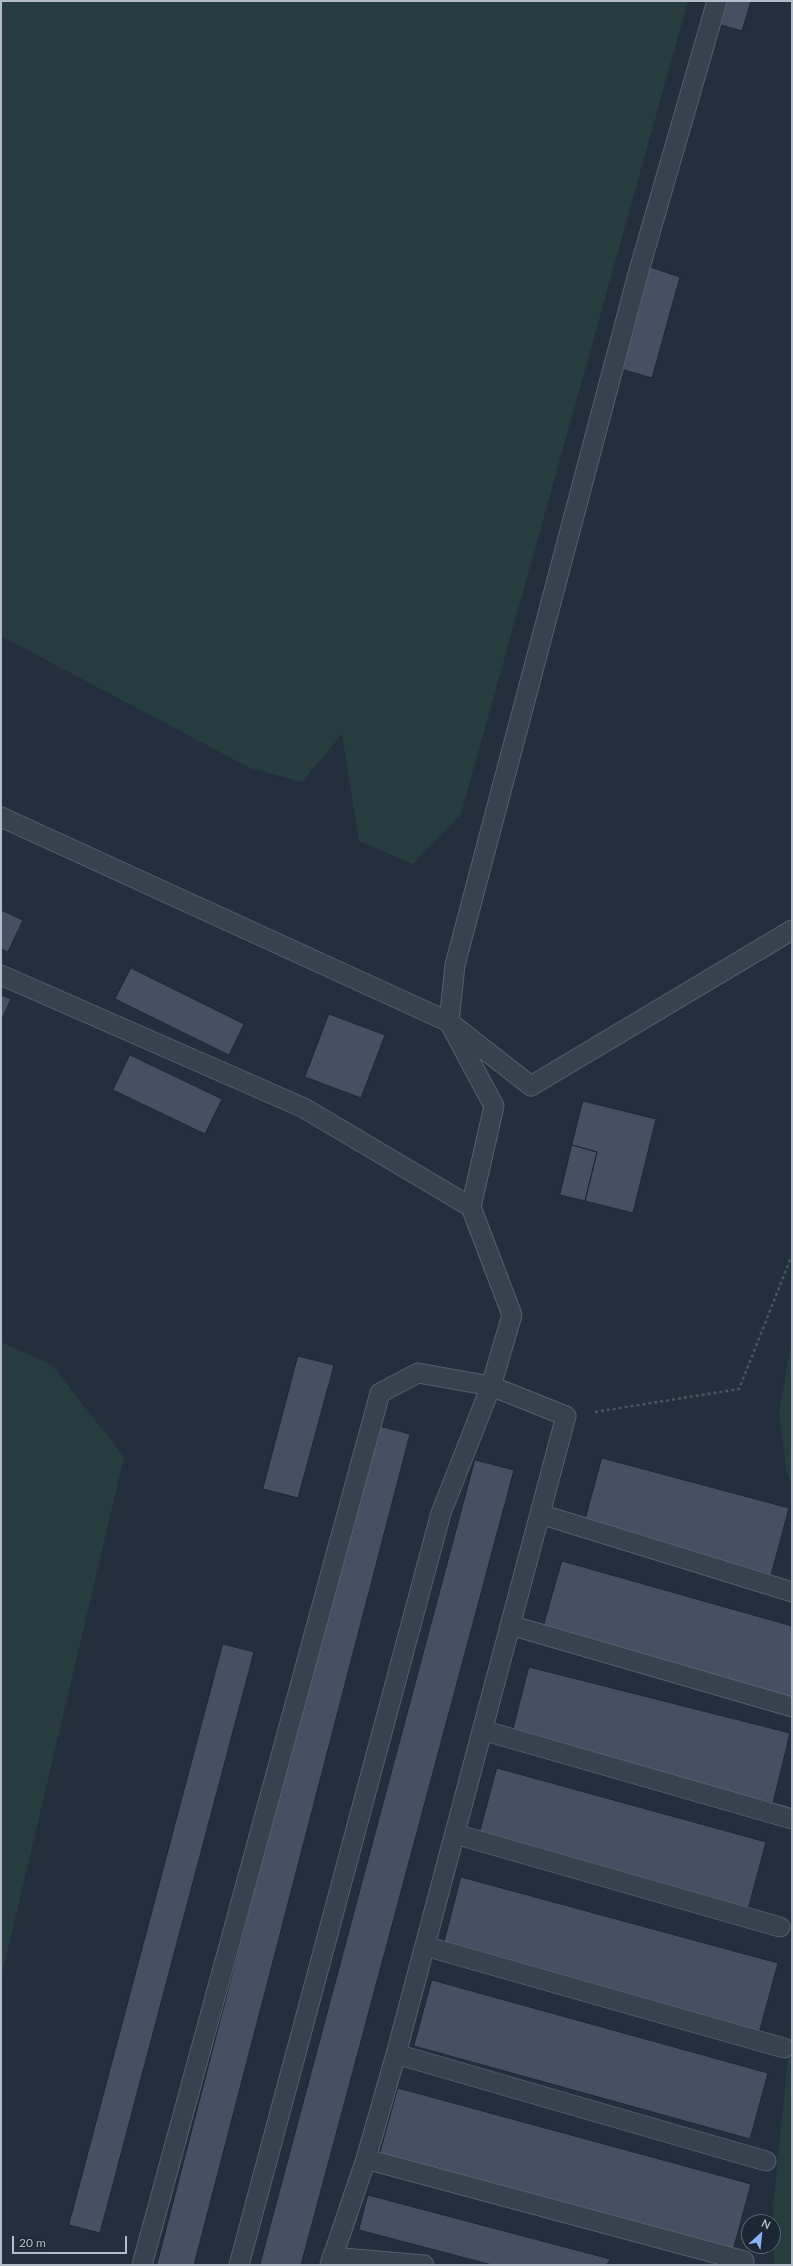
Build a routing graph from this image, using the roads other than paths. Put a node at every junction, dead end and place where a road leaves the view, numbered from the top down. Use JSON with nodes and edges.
{"nodes":[{"id":1,"x":717,"y":1,"type":"edge"},
{"id":2,"x":1,"y":817,"type":"edge"},
{"id":3,"x":792,"y":930,"type":"edge"},
{"id":4,"x":1,"y":975,"type":"edge"},
{"id":5,"x":449,"y":1022,"type":"junction"},
{"id":6,"x":471,"y":1207,"type":"junction"},
{"id":7,"x":491,"y":1386,"type":"junction"},
{"id":8,"x":540,"y":1514,"type":"junction"},
{"id":9,"x":792,"y":1592,"type":"edge"},
{"id":10,"x":510,"y":1625,"type":"junction"},
{"id":11,"x":792,"y":1707,"type":"edge"},
{"id":12,"x":482,"y":1730,"type":"junction"},
{"id":13,"x":792,"y":1818,"type":"edge"},
{"id":14,"x":455,"y":1834,"type":"junction"},
{"id":15,"x":780,"y":1926,"type":"dead end"},
{"id":16,"x":425,"y":1946,"type":"junction"},
{"id":17,"x":784,"y":2048,"type":"dead end"},
{"id":18,"x":396,"y":2054,"type":"junction"},
{"id":19,"x":366,"y":2159,"type":"junction"},
{"id":20,"x":766,"y":2161,"type":"dead end"},
{"id":21,"x":331,"y":2261,"type":"edge"},
{"id":22,"x":142,"y":2265,"type":"edge"},
{"id":23,"x":239,"y":2265,"type":"edge"},
{"id":24,"x":424,"y":2265,"type":"edge"},
{"id":25,"x":744,"y":2265,"type":"edge"}],
"edges":[{"from":1,"to":5,"type":"lane"},
{"from":2,"to":5,"type":"lane"},
{"from":3,"to":5,"type":"lane"},
{"from":4,"to":6,"type":"lane"},
{"from":5,"to":6,"type":"lane"},
{"from":6,"to":7,"type":"lane"},
{"from":7,"to":8,"type":"lane"},
{"from":7,"to":22,"type":"lane"},
{"from":7,"to":23,"type":"lane"},
{"from":8,"to":9,"type":"lane"},
{"from":8,"to":10,"type":"lane"},
{"from":10,"to":11,"type":"lane"},
{"from":10,"to":12,"type":"lane"},
{"from":12,"to":13,"type":"lane"},
{"from":12,"to":14,"type":"lane"},
{"from":14,"to":15,"type":"lane"},
{"from":14,"to":16,"type":"lane"},
{"from":16,"to":17,"type":"lane"},
{"from":16,"to":18,"type":"lane"},
{"from":18,"to":19,"type":"lane"},
{"from":18,"to":20,"type":"lane"},
{"from":19,"to":21,"type":"lane"},
{"from":19,"to":25,"type":"lane"},
{"from":21,"to":24,"type":"lane"}]}
